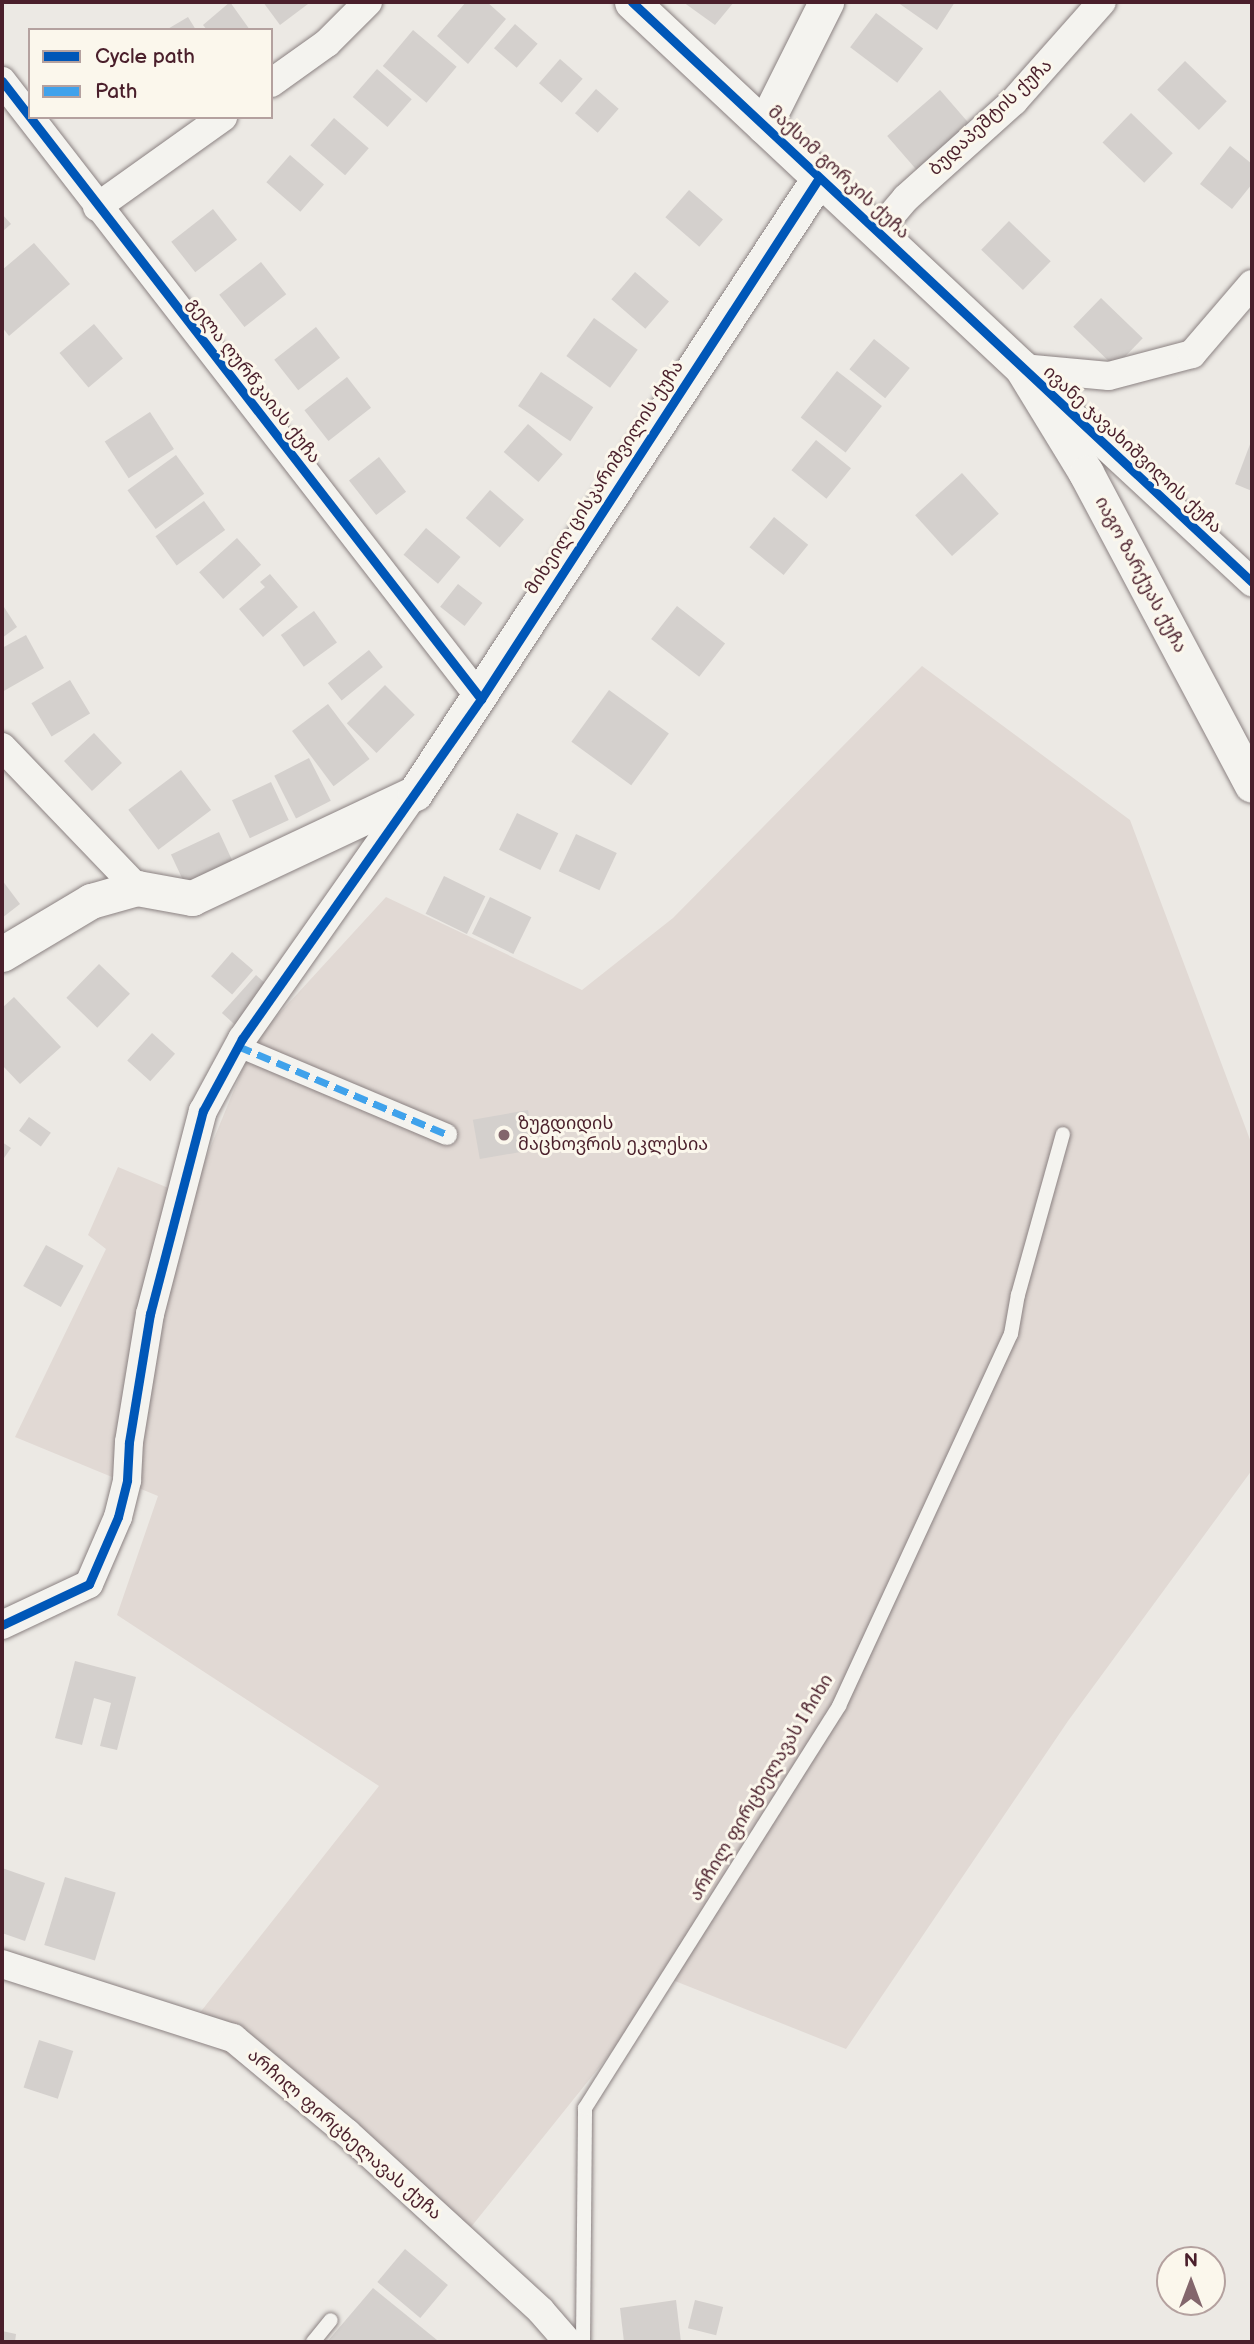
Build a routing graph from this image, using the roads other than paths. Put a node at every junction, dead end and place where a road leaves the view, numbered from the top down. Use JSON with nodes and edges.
{"nodes":[{"id":1,"x":368,"y":2,"type":"edge"},
{"id":2,"x":632,"y":2,"type":"edge"},
{"id":3,"x":826,"y":2,"type":"edge"},
{"id":4,"x":1102,"y":2,"type":"edge"},
{"id":5,"x":2,"y":81,"type":"edge"},
{"id":6,"x":273,"y":82,"type":"edge"},
{"id":7,"x":28,"y":115,"type":"edge"},
{"id":8,"x":31,"y":119,"type":"edge"},
{"id":9,"x":220,"y":119,"type":"edge"},
{"id":10,"x":764,"y":126,"type":"junction"},
{"id":11,"x":819,"y":178,"type":"junction"},
{"id":12,"x":97,"y":206,"type":"junction"},
{"id":13,"x":877,"y":232,"type":"junction"},
{"id":14,"x":1252,"y":284,"type":"edge"},
{"id":15,"x":1021,"y":368,"type":"junction"},
{"id":16,"x":1252,"y":582,"type":"edge"},
{"id":17,"x":481,"y":699,"type":"junction"},
{"id":18,"x":2,"y":747,"type":"edge"},
{"id":19,"x":1252,"y":785,"type":"edge"},
{"id":20,"x":415,"y":793,"type":"junction"},
{"id":21,"x":137,"y":888,"type":"junction"},
{"id":22,"x":2,"y":954,"type":"edge"},
{"id":23,"x":238,"y":1046,"type":"junction"},
{"id":24,"x":446,"y":1134,"type":"dead end"},
{"id":25,"x":1063,"y":1134,"type":"dead end"},
{"id":26,"x":2,"y":1625,"type":"edge"},
{"id":27,"x":2,"y":1964,"type":"edge"},
{"id":28,"x":331,"y":2320,"type":"dead end"},
{"id":29,"x":313,"y":2342,"type":"edge"},
{"id":30,"x":568,"y":2342,"type":"edge"},
{"id":31,"x":583,"y":2342,"type":"edge"}],
"edges":[{"from":1,"to":6,"type":"street"},
{"from":2,"to":10,"type":"street","name":"მაქსიმ გორკის ქუჩა"},
{"from":3,"to":10,"type":"street"},
{"from":4,"to":13,"type":"street","name":"ბუდაპეშტის ქუჩა"},
{"from":5,"to":7,"type":"street","name":"გელა ღურწკაიას ქუჩა"},
{"from":8,"to":12,"type":"street","name":"გელა ღურწკაიას ქუჩა"},
{"from":9,"to":12,"type":"street"},
{"from":10,"to":11,"type":"street","name":"მაქსიმ გორკის ქუჩა"},
{"from":11,"to":13,"type":"street","name":"მაქსიმ გორკის ქუჩა"},
{"from":11,"to":17,"type":"street","name":"მიხეილ ცისკარიშვილის ქუჩა"},
{"from":12,"to":17,"type":"street","name":"გელა ღურწკაიას ქუჩა"},
{"from":13,"to":15,"type":"street","name":"მაქსიმ გორკის ქუჩა"},
{"from":14,"to":15,"type":"street"},
{"from":15,"to":16,"type":"street","name":"ივანე ჯავახიშვილის ქუჩა"},
{"from":15,"to":19,"type":"street","name":"იაგო ზარქუას ქუჩა"},
{"from":17,"to":20,"type":"street","name":"მიხეილ ცისკარიშვილის ქუჩა"},
{"from":18,"to":21,"type":"street"},
{"from":20,"to":21,"type":"street"},
{"from":20,"to":23,"type":"street"},
{"from":21,"to":22,"type":"street"},
{"from":23,"to":24,"type":"street"},
{"from":23,"to":26,"type":"street"},
{"from":25,"to":31,"type":"lane","name":"არჩილ ფირცხელავას I ჩიხი"},
{"from":27,"to":30,"type":"street","name":"არჩილ ფირცხელავას ქუჩა"},
{"from":28,"to":29,"type":"lane"}]}
